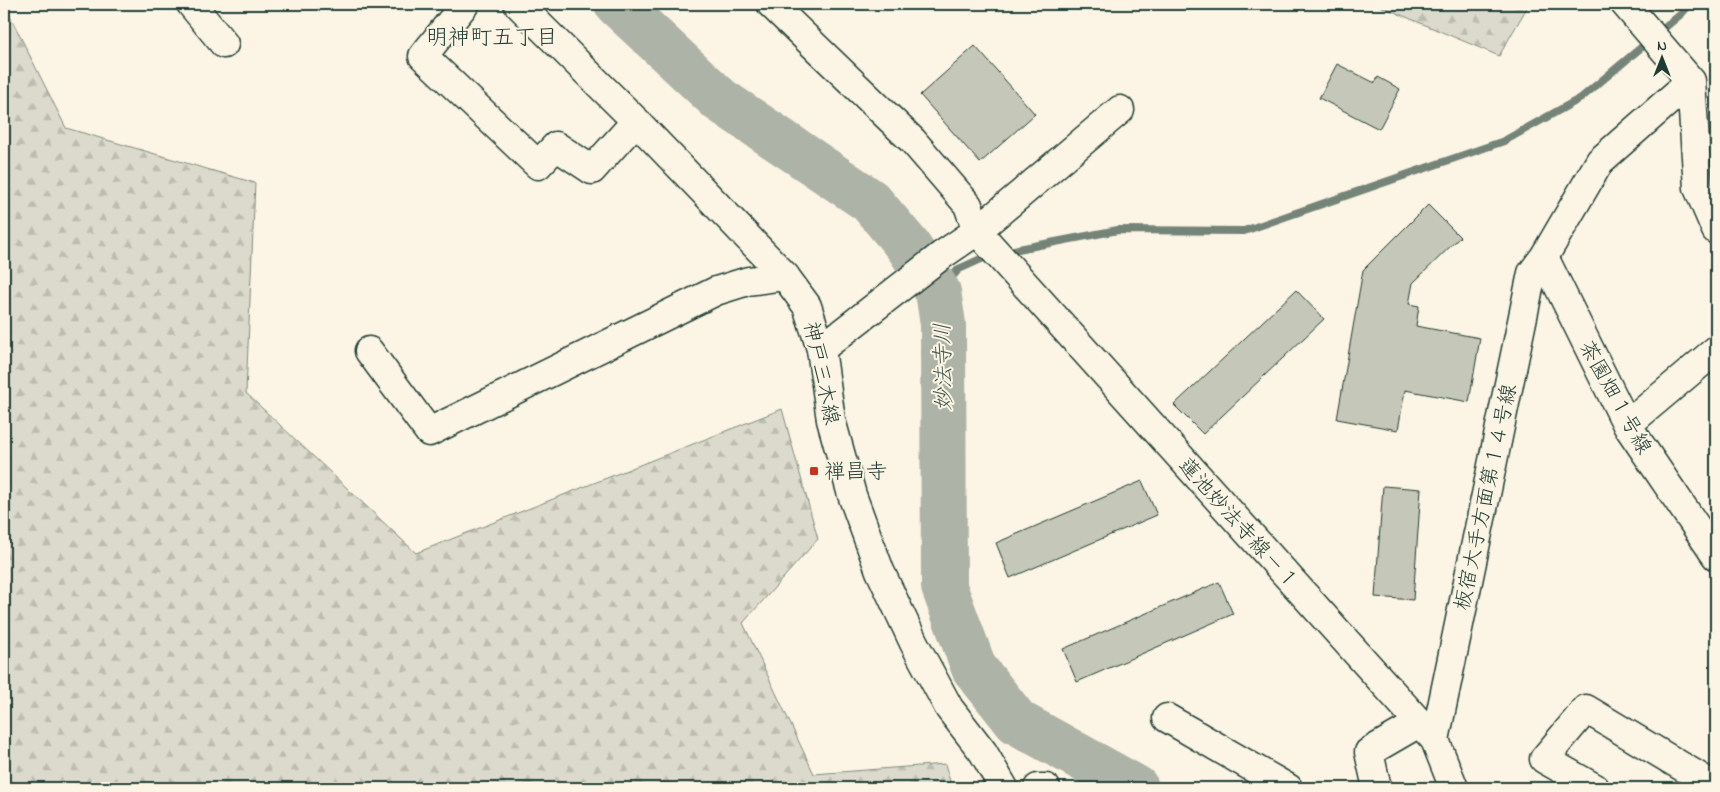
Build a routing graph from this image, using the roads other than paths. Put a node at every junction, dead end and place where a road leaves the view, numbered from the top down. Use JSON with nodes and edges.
{"nodes":[{"id":1,"x":192,"y":4,"type":"edge"},
{"id":2,"x":465,"y":4,"type":"edge"},
{"id":3,"x":518,"y":4,"type":"edge"},
{"id":4,"x":771,"y":4,"type":"edge"},
{"id":5,"x":1634,"y":14,"type":"edge"},
{"id":6,"x":224,"y":44,"type":"dead end"},
{"id":7,"x":1691,"y":81,"type":"junction"},
{"id":8,"x":1120,"y":110,"type":"dead end"},
{"id":9,"x":636,"y":121,"type":"junction"},
{"id":10,"x":1715,"y":220,"type":"edge"},
{"id":11,"x":980,"y":235,"type":"junction"},
{"id":12,"x":1544,"y":257,"type":"junction"},
{"id":13,"x":785,"y":276,"type":"junction"},
{"id":14,"x":821,"y":349,"type":"junction"},
{"id":15,"x":1716,"y":350,"type":"edge"},
{"id":16,"x":369,"y":351,"type":"dead end"},
{"id":17,"x":1626,"y":425,"type":"junction"},
{"id":18,"x":1716,"y":556,"type":"edge"},
{"id":19,"x":1167,"y":718,"type":"dead end"},
{"id":20,"x":1427,"y":731,"type":"junction"},
{"id":21,"x":1716,"y":786,"type":"edge"},
{"id":22,"x":1004,"y":788,"type":"edge"},
{"id":23,"x":1038,"y":788,"type":"edge"},
{"id":24,"x":1046,"y":788,"type":"edge"},
{"id":25,"x":1288,"y":788,"type":"edge"},
{"id":26,"x":1377,"y":788,"type":"edge"},
{"id":27,"x":1454,"y":788,"type":"edge"},
{"id":28,"x":1595,"y":788,"type":"edge"}],
"edges":[{"from":1,"to":6,"type":"street"},
{"from":2,"to":9,"type":"street"},
{"from":3,"to":9,"type":"street","name":"神戸三木線"},
{"from":4,"to":11,"type":"street"},
{"from":5,"to":7,"type":"street"},
{"from":7,"to":10,"type":"street"},
{"from":7,"to":12,"type":"street","name":"板宿大手方面第１４号線"},
{"from":8,"to":11,"type":"street"},
{"from":9,"to":13,"type":"street","name":"神戸三木線"},
{"from":11,"to":14,"type":"street"},
{"from":11,"to":20,"type":"street","name":"蓮池妙法寺線－１"},
{"from":12,"to":17,"type":"street","name":"茶園畑１号線"},
{"from":12,"to":20,"type":"street","name":"板宿大手方面第１４号線"},
{"from":13,"to":14,"type":"street","name":"神戸三木線"},
{"from":13,"to":16,"type":"street"},
{"from":14,"to":22,"type":"street","name":"神戸三木線"},
{"from":15,"to":17,"type":"street"},
{"from":17,"to":18,"type":"street","name":"茶園畑１号線"},
{"from":19,"to":25,"type":"street"},
{"from":20,"to":26,"type":"street"},
{"from":20,"to":27,"type":"street","name":"蓮池妙法寺線－１"},
{"from":21,"to":28,"type":"street"},
{"from":23,"to":24,"type":"street"}]}
